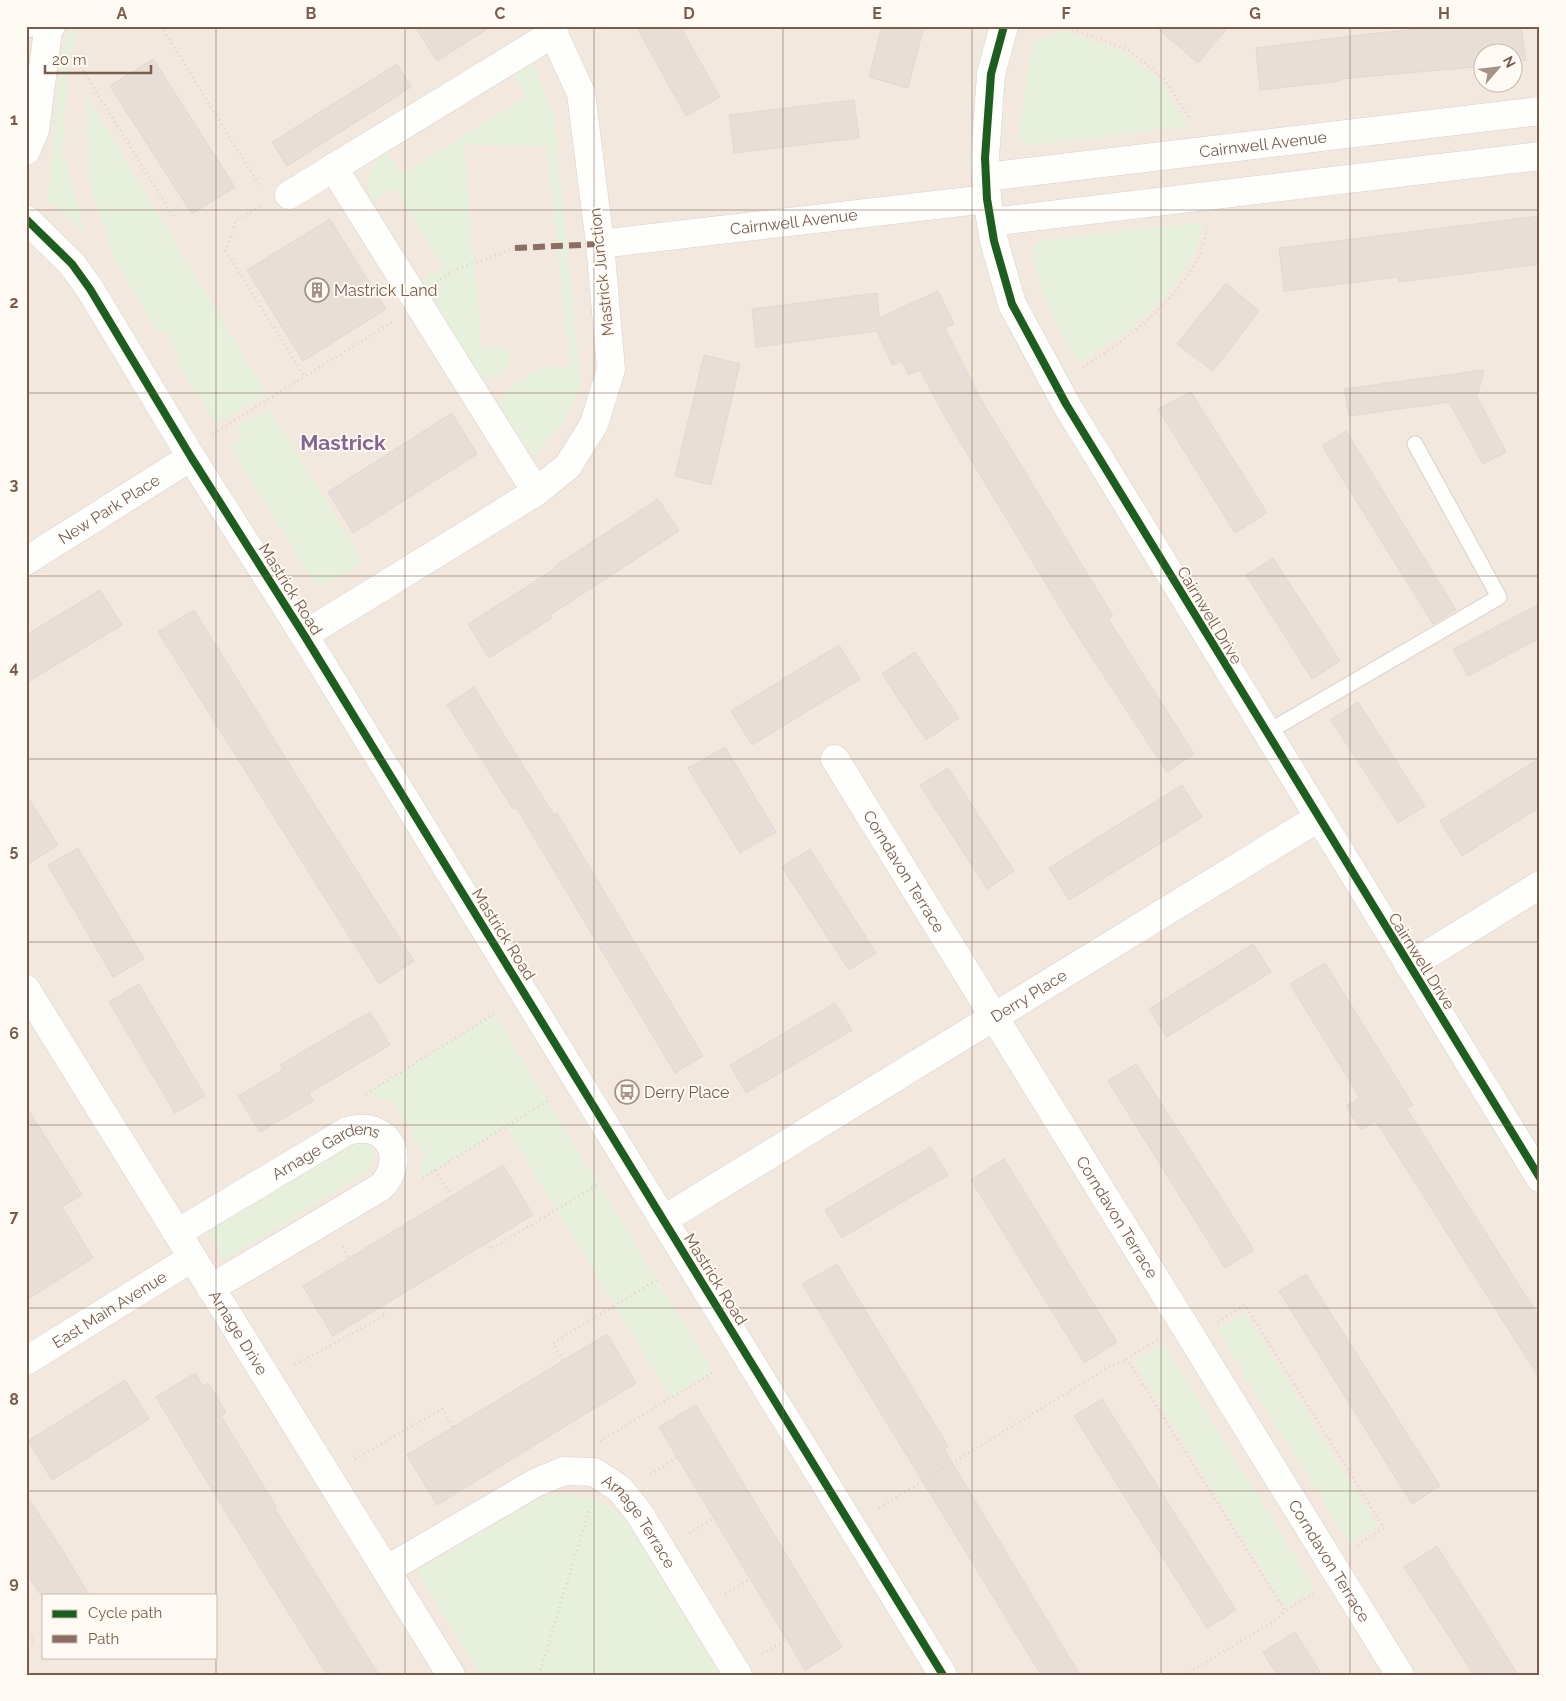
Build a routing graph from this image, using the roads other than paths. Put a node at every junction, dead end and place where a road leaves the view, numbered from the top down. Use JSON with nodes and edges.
{"nodes":[{"id":1,"x":1004,"y":26,"type":"edge"},
{"id":2,"x":42,"y":28,"type":"edge"},
{"id":3,"x":552,"y":30,"type":"edge"},
{"id":4,"x":1540,"y":111,"type":"edge"},
{"id":5,"x":26,"y":151,"type":"edge"},
{"id":6,"x":1540,"y":156,"type":"edge"},
{"id":7,"x":333,"y":167,"type":"junction"},
{"id":8,"x":279,"y":198,"type":"road end"},
{"id":9,"x":988,"y":200,"type":"junction"},
{"id":10,"x":26,"y":219,"type":"edge"},
{"id":11,"x":600,"y":244,"type":"junction"},
{"id":12,"x":1415,"y":444,"type":"dead end"},
{"id":13,"x":191,"y":458,"type":"junction"},
{"id":14,"x":536,"y":492,"type":"junction"},
{"id":15,"x":26,"y":561,"type":"edge"},
{"id":16,"x":304,"y":635,"type":"junction"},
{"id":17,"x":1266,"y":733,"type":"junction"},
{"id":18,"x":835,"y":759,"type":"dead end"},
{"id":19,"x":1318,"y":818,"type":"junction"},
{"id":20,"x":1540,"y":885,"type":"edge"},
{"id":21,"x":1409,"y":966,"type":"junction"},
{"id":22,"x":26,"y":989,"type":"edge"},
{"id":23,"x":995,"y":1016,"type":"junction"},
{"id":24,"x":1540,"y":1178,"type":"edge"},
{"id":25,"x":664,"y":1220,"type":"junction"},
{"id":26,"x":177,"y":1233,"type":"junction"},
{"id":27,"x":192,"y":1258,"type":"junction"},
{"id":28,"x":211,"y":1288,"type":"junction"},
{"id":29,"x":26,"y":1361,"type":"edge"},
{"id":30,"x":386,"y":1570,"type":"junction"},
{"id":31,"x":746,"y":1667,"type":"edge"},
{"id":32,"x":934,"y":1672,"type":"edge"},
{"id":33,"x":451,"y":1675,"type":"edge"},
{"id":34,"x":1400,"y":1675,"type":"edge"}],
"edges":[{"from":1,"to":9,"type":"street","name":"Cairnwell Drive"},
{"from":2,"to":5,"type":"street"},
{"from":3,"to":7,"type":"street","name":"Mastrick Junction"},
{"from":3,"to":11,"type":"street","name":"Mastrick Junction"},
{"from":4,"to":9,"type":"street","name":"Cairnwell Avenue"},
{"from":6,"to":9,"type":"street","name":"Cairnwell Avenue"},
{"from":7,"to":8,"type":"street","name":"Mastrick Junction"},
{"from":7,"to":14,"type":"street"},
{"from":9,"to":11,"type":"street","name":"Cairnwell Avenue"},
{"from":9,"to":17,"type":"street","name":"Cairnwell Drive"},
{"from":10,"to":13,"type":"street","name":"Mastrick Road"},
{"from":11,"to":14,"type":"street","name":"Mastrick Junction"},
{"from":12,"to":17,"type":"lane"},
{"from":13,"to":15,"type":"street","name":"New Park Place"},
{"from":13,"to":16,"type":"street","name":"Mastrick Road"},
{"from":14,"to":16,"type":"street","name":"Mastrick Junction"},
{"from":16,"to":25,"type":"street","name":"Mastrick Road"},
{"from":17,"to":19,"type":"street","name":"Cairnwell Drive"},
{"from":18,"to":23,"type":"street","name":"Corndavon Terrace"},
{"from":19,"to":21,"type":"street","name":"Cairnwell Drive"},
{"from":19,"to":23,"type":"street","name":"Derry Place"},
{"from":20,"to":21,"type":"street"},
{"from":21,"to":24,"type":"street","name":"Cairnwell Drive"},
{"from":22,"to":26,"type":"street","name":"Arnage Drive"},
{"from":23,"to":25,"type":"street","name":"Derry Place"},
{"from":23,"to":34,"type":"street","name":"Corndavon Terrace"},
{"from":25,"to":32,"type":"street","name":"Mastrick Road"},
{"from":26,"to":27,"type":"street","name":"Arnage Drive"},
{"from":26,"to":28,"type":"street","name":"Arnage Gardens"},
{"from":27,"to":28,"type":"street","name":"Arnage Drive"},
{"from":27,"to":29,"type":"street","name":"East Main Avenue"},
{"from":28,"to":30,"type":"street","name":"Arnage Drive"},
{"from":30,"to":31,"type":"street","name":"Arnage Terrace"},
{"from":30,"to":33,"type":"street","name":"Arnage Drive"}]}
